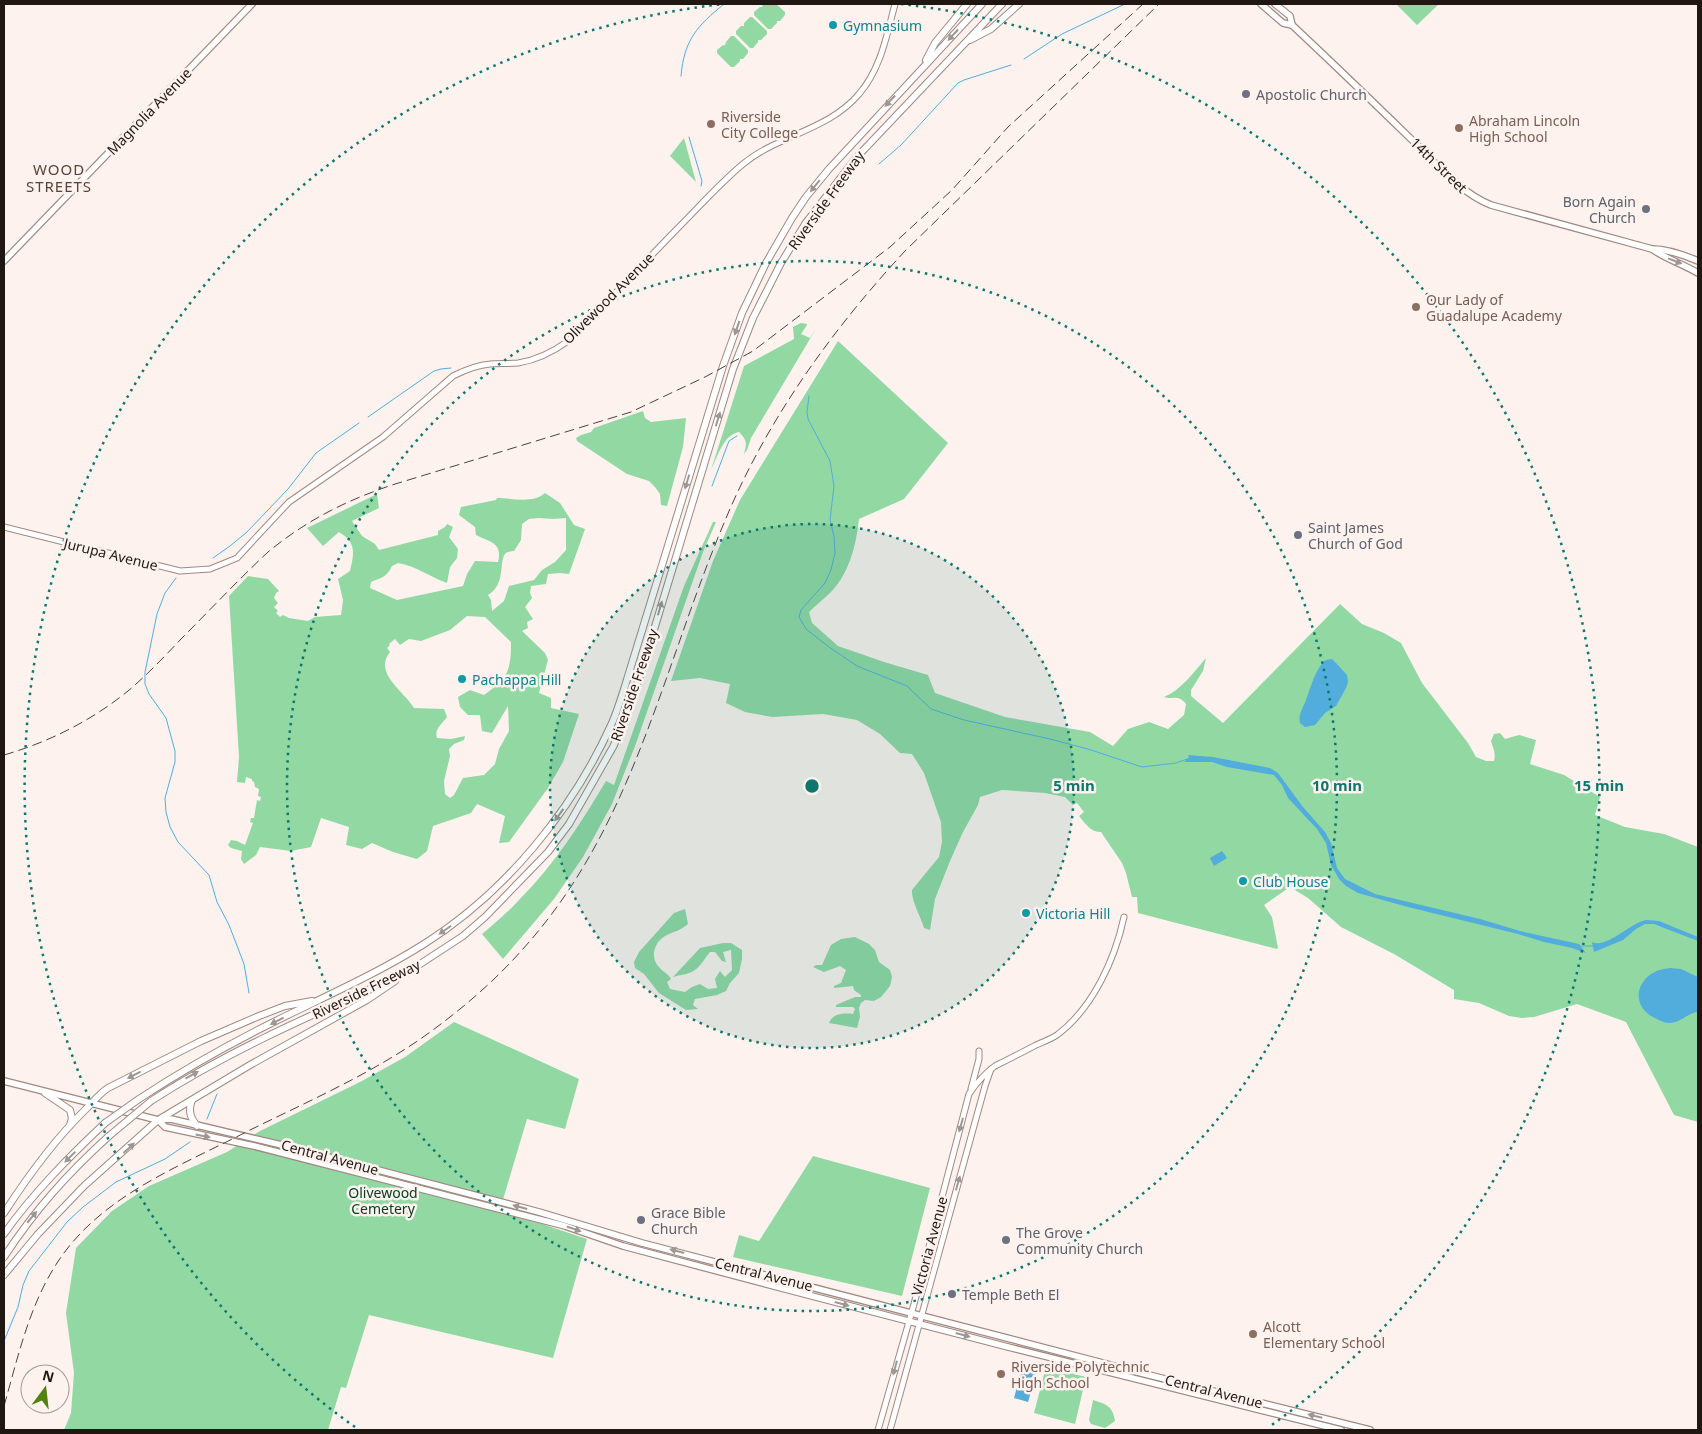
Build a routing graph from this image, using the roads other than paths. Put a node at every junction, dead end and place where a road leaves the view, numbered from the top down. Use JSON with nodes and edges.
{"nodes":[{"id":1,"x":252,"y":4,"type":"edge"},
{"id":2,"x":895,"y":4,"type":"edge"},
{"id":3,"x":967,"y":4,"type":"edge"},
{"id":4,"x":982,"y":4,"type":"edge"},
{"id":5,"x":1002,"y":4,"type":"edge"},
{"id":6,"x":1019,"y":4,"type":"edge"},
{"id":7,"x":1261,"y":4,"type":"edge"},
{"id":8,"x":1276,"y":4,"type":"edge"},
{"id":9,"x":1292,"y":24,"type":"junction"},
{"id":10,"x":962,"y":45,"type":"junction"},
{"id":11,"x":924,"y":66,"type":"junction"},
{"id":12,"x":1652,"y":250,"type":"junction"},
{"id":13,"x":4,"y":261,"type":"edge"},
{"id":14,"x":1698,"y":262,"type":"edge"},
{"id":15,"x":1698,"y":273,"type":"edge"},
{"id":16,"x":4,"y":527,"type":"edge"},
{"id":17,"x":218,"y":566,"type":"joint"},
{"id":18,"x":1124,"y":917,"type":"dead end"},
{"id":19,"x":408,"y":972,"type":"junction"},
{"id":20,"x":321,"y":999,"type":"junction"},
{"id":21,"x":979,"y":1051,"type":"dead end"},
{"id":22,"x":991,"y":1068,"type":"junction"},
{"id":23,"x":4,"y":1081,"type":"edge"},
{"id":24,"x":45,"y":1092,"type":"junction"},
{"id":25,"x":970,"y":1094,"type":"junction"},
{"id":26,"x":192,"y":1100,"type":"junction"},
{"id":27,"x":91,"y":1104,"type":"junction"},
{"id":28,"x":158,"y":1120,"type":"junction"},
{"id":29,"x":70,"y":1125,"type":"junction"},
{"id":30,"x":197,"y":1126,"type":"junction"},
{"id":31,"x":4,"y":1213,"type":"edge"},
{"id":32,"x":4,"y":1234,"type":"edge"},
{"id":33,"x":4,"y":1257,"type":"edge"},
{"id":34,"x":4,"y":1275,"type":"edge"},
{"id":35,"x":912,"y":1312,"type":"junction"},
{"id":36,"x":922,"y":1314,"type":"junction"},
{"id":37,"x":909,"y":1321,"type":"junction"},
{"id":38,"x":919,"y":1324,"type":"junction"},
{"id":39,"x":878,"y":1430,"type":"edge"},
{"id":40,"x":890,"y":1430,"type":"edge"},
{"id":41,"x":1341,"y":1430,"type":"edge"},
{"id":42,"x":1370,"y":1430,"type":"edge"}],
"edges":[{"from":1,"to":13,"type":"main road","name":"Magnolia Avenue"},
{"from":2,"to":17,"type":"main road","name":"Olivewood Avenue"},
{"from":3,"to":11,"type":"highway"},
{"from":4,"to":11,"type":"highway","name":"Riverside Freeway","one_way":true},
{"from":5,"to":10,"type":"highway","name":"Riverside Freeway"},
{"from":6,"to":10,"type":"highway"},
{"from":7,"to":9,"type":"main road","name":"14th Street"},
{"from":8,"to":9,"type":"main road","name":"14th Street"},
{"from":9,"to":12,"type":"main road","name":"14th Street"},
{"from":19,"to":10,"type":"highway","name":"Riverside Freeway","one_way":true},
{"from":11,"to":20,"type":"highway","name":"Riverside Freeway","one_way":true},
{"from":12,"to":14,"type":"main road","name":"14th Street"},
{"from":12,"to":15,"type":"main road","name":"14th Street","one_way":true},
{"from":16,"to":17,"type":"main road","name":"Jurupa Avenue"},
{"from":18,"to":22,"type":"main road","name":"Victoria Avenue"},
{"from":19,"to":26,"type":"highway"},
{"from":33,"to":19,"type":"highway","name":"Riverside Freeway","one_way":true,"bridge":true},
{"from":20,"to":27,"type":"highway","one_way":true},
{"from":20,"to":32,"type":"highway","name":"Riverside Freeway","one_way":true,"bridge":true},
{"from":21,"to":25,"type":"main road"},
{"from":22,"to":25,"type":"main road","name":"Victoria Avenue"},
{"from":36,"to":22,"type":"main road","name":"Victoria Avenue","one_way":true},
{"from":23,"to":24,"type":"main road","name":"Central Avenue"},
{"from":24,"to":27,"type":"main road","name":"Central Avenue"},
{"from":24,"to":29,"type":"highway"},
{"from":25,"to":35,"type":"main road","name":"Victoria Avenue","one_way":true},
{"from":26,"to":28,"type":"highway"},
{"from":26,"to":30,"type":"highway"},
{"from":27,"to":28,"type":"main road","name":"Central Avenue"},
{"from":27,"to":29,"type":"highway"},
{"from":28,"to":30,"type":"main road","name":"Central Avenue"},
{"from":34,"to":28,"type":"highway","one_way":true},
{"from":28,"to":37,"type":"main road","name":"Central Avenue","one_way":true},
{"from":29,"to":31,"type":"highway"},
{"from":35,"to":30,"type":"main road","name":"Central Avenue","one_way":true},
{"from":35,"to":36,"type":"main road","name":"Central Avenue"},
{"from":35,"to":37,"type":"main road","name":"Victoria Avenue"},
{"from":36,"to":38,"type":"main road","name":"Victoria Avenue"},
{"from":42,"to":36,"type":"main road","name":"Central Avenue","one_way":true},
{"from":37,"to":38,"type":"main road","name":"Central Avenue"},
{"from":37,"to":39,"type":"main road","name":"Victoria Avenue","one_way":true},
{"from":38,"to":40,"type":"main road","name":"Victoria Avenue"},
{"from":38,"to":41,"type":"main road","name":"Central Avenue","one_way":true}]}
